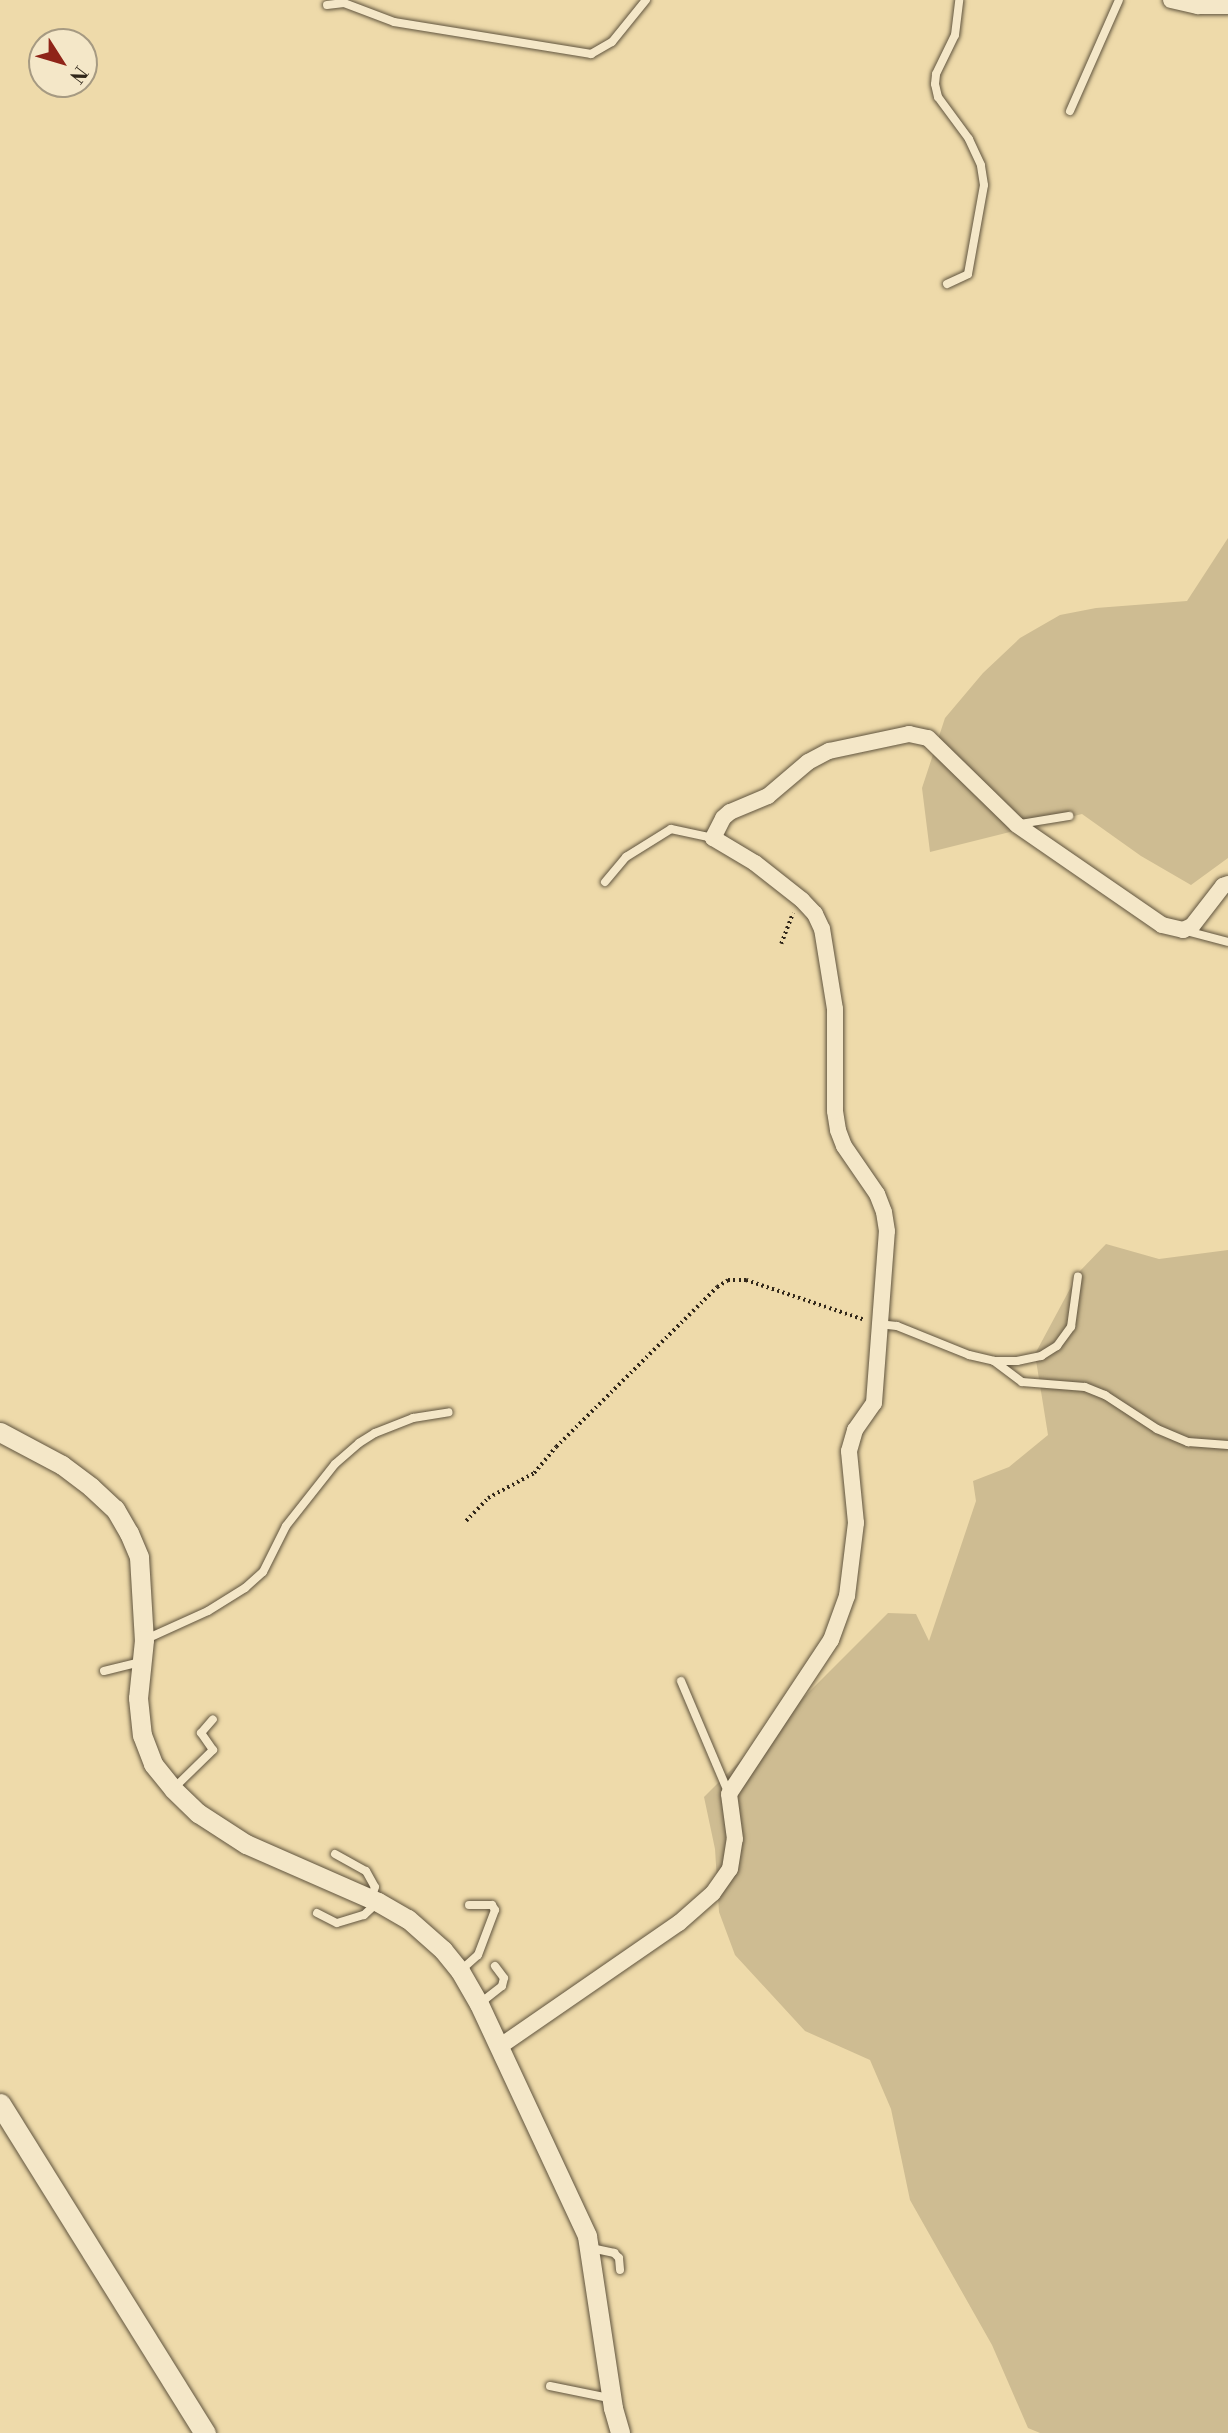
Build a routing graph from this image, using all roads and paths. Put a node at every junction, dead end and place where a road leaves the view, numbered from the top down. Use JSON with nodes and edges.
{"nodes":[{"id":1,"x":646,"y":0,"type":"edge"},
{"id":2,"x":959,"y":0,"type":"edge"},
{"id":3,"x":1119,"y":0,"type":"edge"},
{"id":4,"x":1175,"y":1,"type":"edge"},
{"id":5,"x":327,"y":5,"type":"dead end"},
{"id":6,"x":1228,"y":6,"type":"edge"},
{"id":7,"x":1070,"y":111,"type":"dead end"},
{"id":8,"x":947,"y":284,"type":"dead end"},
{"id":9,"x":1069,"y":816,"type":"dead end"},
{"id":10,"x":1017,"y":825,"type":"junction"},
{"id":11,"x":713,"y":838,"type":"junction"},
{"id":12,"x":605,"y":881,"type":"dead end"},
{"id":13,"x":1228,"y":884,"type":"edge"},
{"id":14,"x":802,"y":900,"type":"junction"},
{"id":15,"x":1183,"y":930,"type":"junction"},
{"id":16,"x":1228,"y":942,"type":"edge"},
{"id":17,"x":781,"y":944,"type":"dead end"},
{"id":18,"x":1078,"y":1276,"type":"dead end"},
{"id":19,"x":878,"y":1324,"type":"junction"},
{"id":20,"x":993,"y":1361,"type":"junction"},
{"id":21,"x":449,"y":1412,"type":"dead end"},
{"id":22,"x":0,"y":1432,"type":"edge"},
{"id":23,"x":1228,"y":1444,"type":"edge"},
{"id":24,"x":466,"y":1521,"type":"dead end"},
{"id":25,"x":144,"y":1640,"type":"junction"},
{"id":26,"x":140,"y":1662,"type":"junction"},
{"id":27,"x":104,"y":1671,"type":"dead end"},
{"id":28,"x":681,"y":1681,"type":"dead end"},
{"id":29,"x":213,"y":1719,"type":"dead end"},
{"id":30,"x":173,"y":1789,"type":"junction"},
{"id":31,"x":729,"y":1794,"type":"junction"},
{"id":32,"x":335,"y":1854,"type":"dead end"},
{"id":33,"x":375,"y":1900,"type":"junction"},
{"id":34,"x":469,"y":1905,"type":"dead end"},
{"id":35,"x":317,"y":1913,"type":"dead end"},
{"id":36,"x":495,"y":1966,"type":"dead end"},
{"id":37,"x":460,"y":1971,"type":"junction"},
{"id":38,"x":479,"y":2004,"type":"junction"},
{"id":39,"x":499,"y":2048,"type":"junction"},
{"id":40,"x":0,"y":2104,"type":"edge"},
{"id":41,"x":591,"y":2248,"type":"junction"},
{"id":42,"x":620,"y":2270,"type":"dead end"},
{"id":43,"x":550,"y":2386,"type":"dead end"},
{"id":44,"x":612,"y":2399,"type":"junction"},
{"id":45,"x":205,"y":2433,"type":"edge"},
{"id":46,"x":620,"y":2433,"type":"edge"}],
"edges":[{"from":1,"to":5,"type":"lane"},
{"from":2,"to":8,"type":"lane"},
{"from":3,"to":7,"type":"lane"},
{"from":4,"to":6,"type":"street"},
{"from":9,"to":10,"type":"lane"},
{"from":10,"to":11,"type":"street"},
{"from":10,"to":15,"type":"street"},
{"from":11,"to":12,"type":"lane"},
{"from":11,"to":14,"type":"street"},
{"from":13,"to":15,"type":"street"},
{"from":14,"to":17,"type":"path"},
{"from":14,"to":19,"type":"street"},
{"from":15,"to":16,"type":"lane"},
{"from":18,"to":20,"type":"lane"},
{"from":19,"to":20,"type":"lane"},
{"from":19,"to":24,"type":"path"},
{"from":19,"to":31,"type":"street"},
{"from":20,"to":23,"type":"lane"},
{"from":21,"to":25,"type":"lane"},
{"from":22,"to":25,"type":"street"},
{"from":25,"to":26,"type":"street"},
{"from":26,"to":27,"type":"lane"},
{"from":26,"to":30,"type":"street"},
{"from":28,"to":31,"type":"lane"},
{"from":29,"to":30,"type":"lane"},
{"from":30,"to":33,"type":"street"},
{"from":31,"to":39,"type":"street"},
{"from":32,"to":33,"type":"lane"},
{"from":33,"to":35,"type":"lane"},
{"from":33,"to":37,"type":"street"},
{"from":34,"to":37,"type":"lane"},
{"from":36,"to":38,"type":"lane"},
{"from":37,"to":38,"type":"street"},
{"from":38,"to":39,"type":"street"},
{"from":39,"to":41,"type":"street"},
{"from":40,"to":45,"type":"main road"},
{"from":41,"to":42,"type":"lane"},
{"from":41,"to":44,"type":"street"},
{"from":43,"to":44,"type":"lane"},
{"from":44,"to":46,"type":"street"}]}
